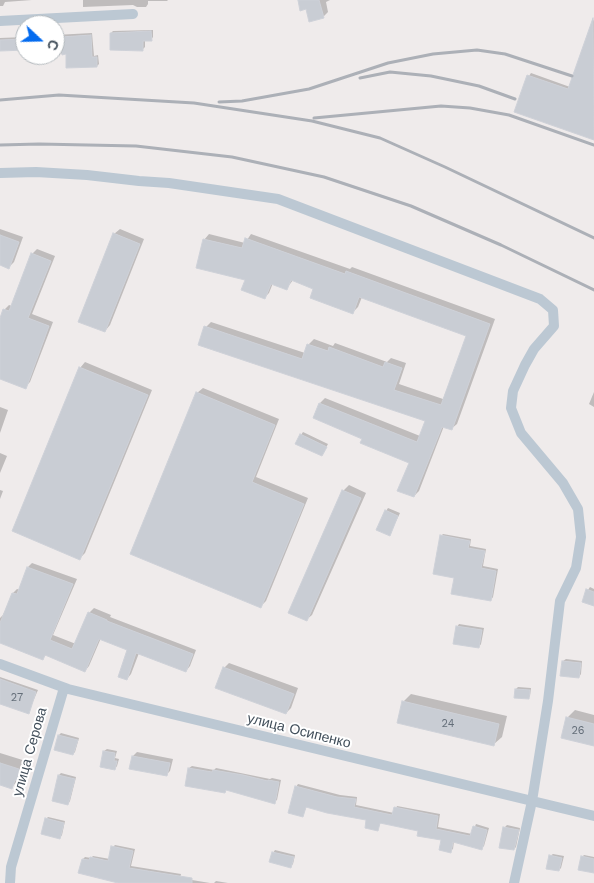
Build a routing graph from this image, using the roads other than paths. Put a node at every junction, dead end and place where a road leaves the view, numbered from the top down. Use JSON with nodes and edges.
{"nodes":[{"id":1,"x":133,"y":14,"type":"dead end"},
{"id":2,"x":0,"y":21,"type":"edge"},
{"id":3,"x":0,"y":173,"type":"edge"},
{"id":4,"x":0,"y":664,"type":"edge"},
{"id":5,"x":64,"y":688,"type":"junction"},
{"id":6,"x":532,"y":801,"type":"junction"},
{"id":7,"x":594,"y":816,"type":"edge"},
{"id":8,"x":10,"y":883,"type":"edge"},
{"id":9,"x":514,"y":883,"type":"edge"}],
"edges":[{"from":1,"to":2,"type":"street"},
{"from":3,"to":6,"type":"street"},
{"from":4,"to":5,"type":"street","name":"улица Осипенко"},
{"from":5,"to":6,"type":"street","name":"улица Осипенко"},
{"from":5,"to":8,"type":"street","name":"улица Серова"},
{"from":6,"to":7,"type":"street","name":"улица Осипенко"},
{"from":6,"to":9,"type":"street"}]}
